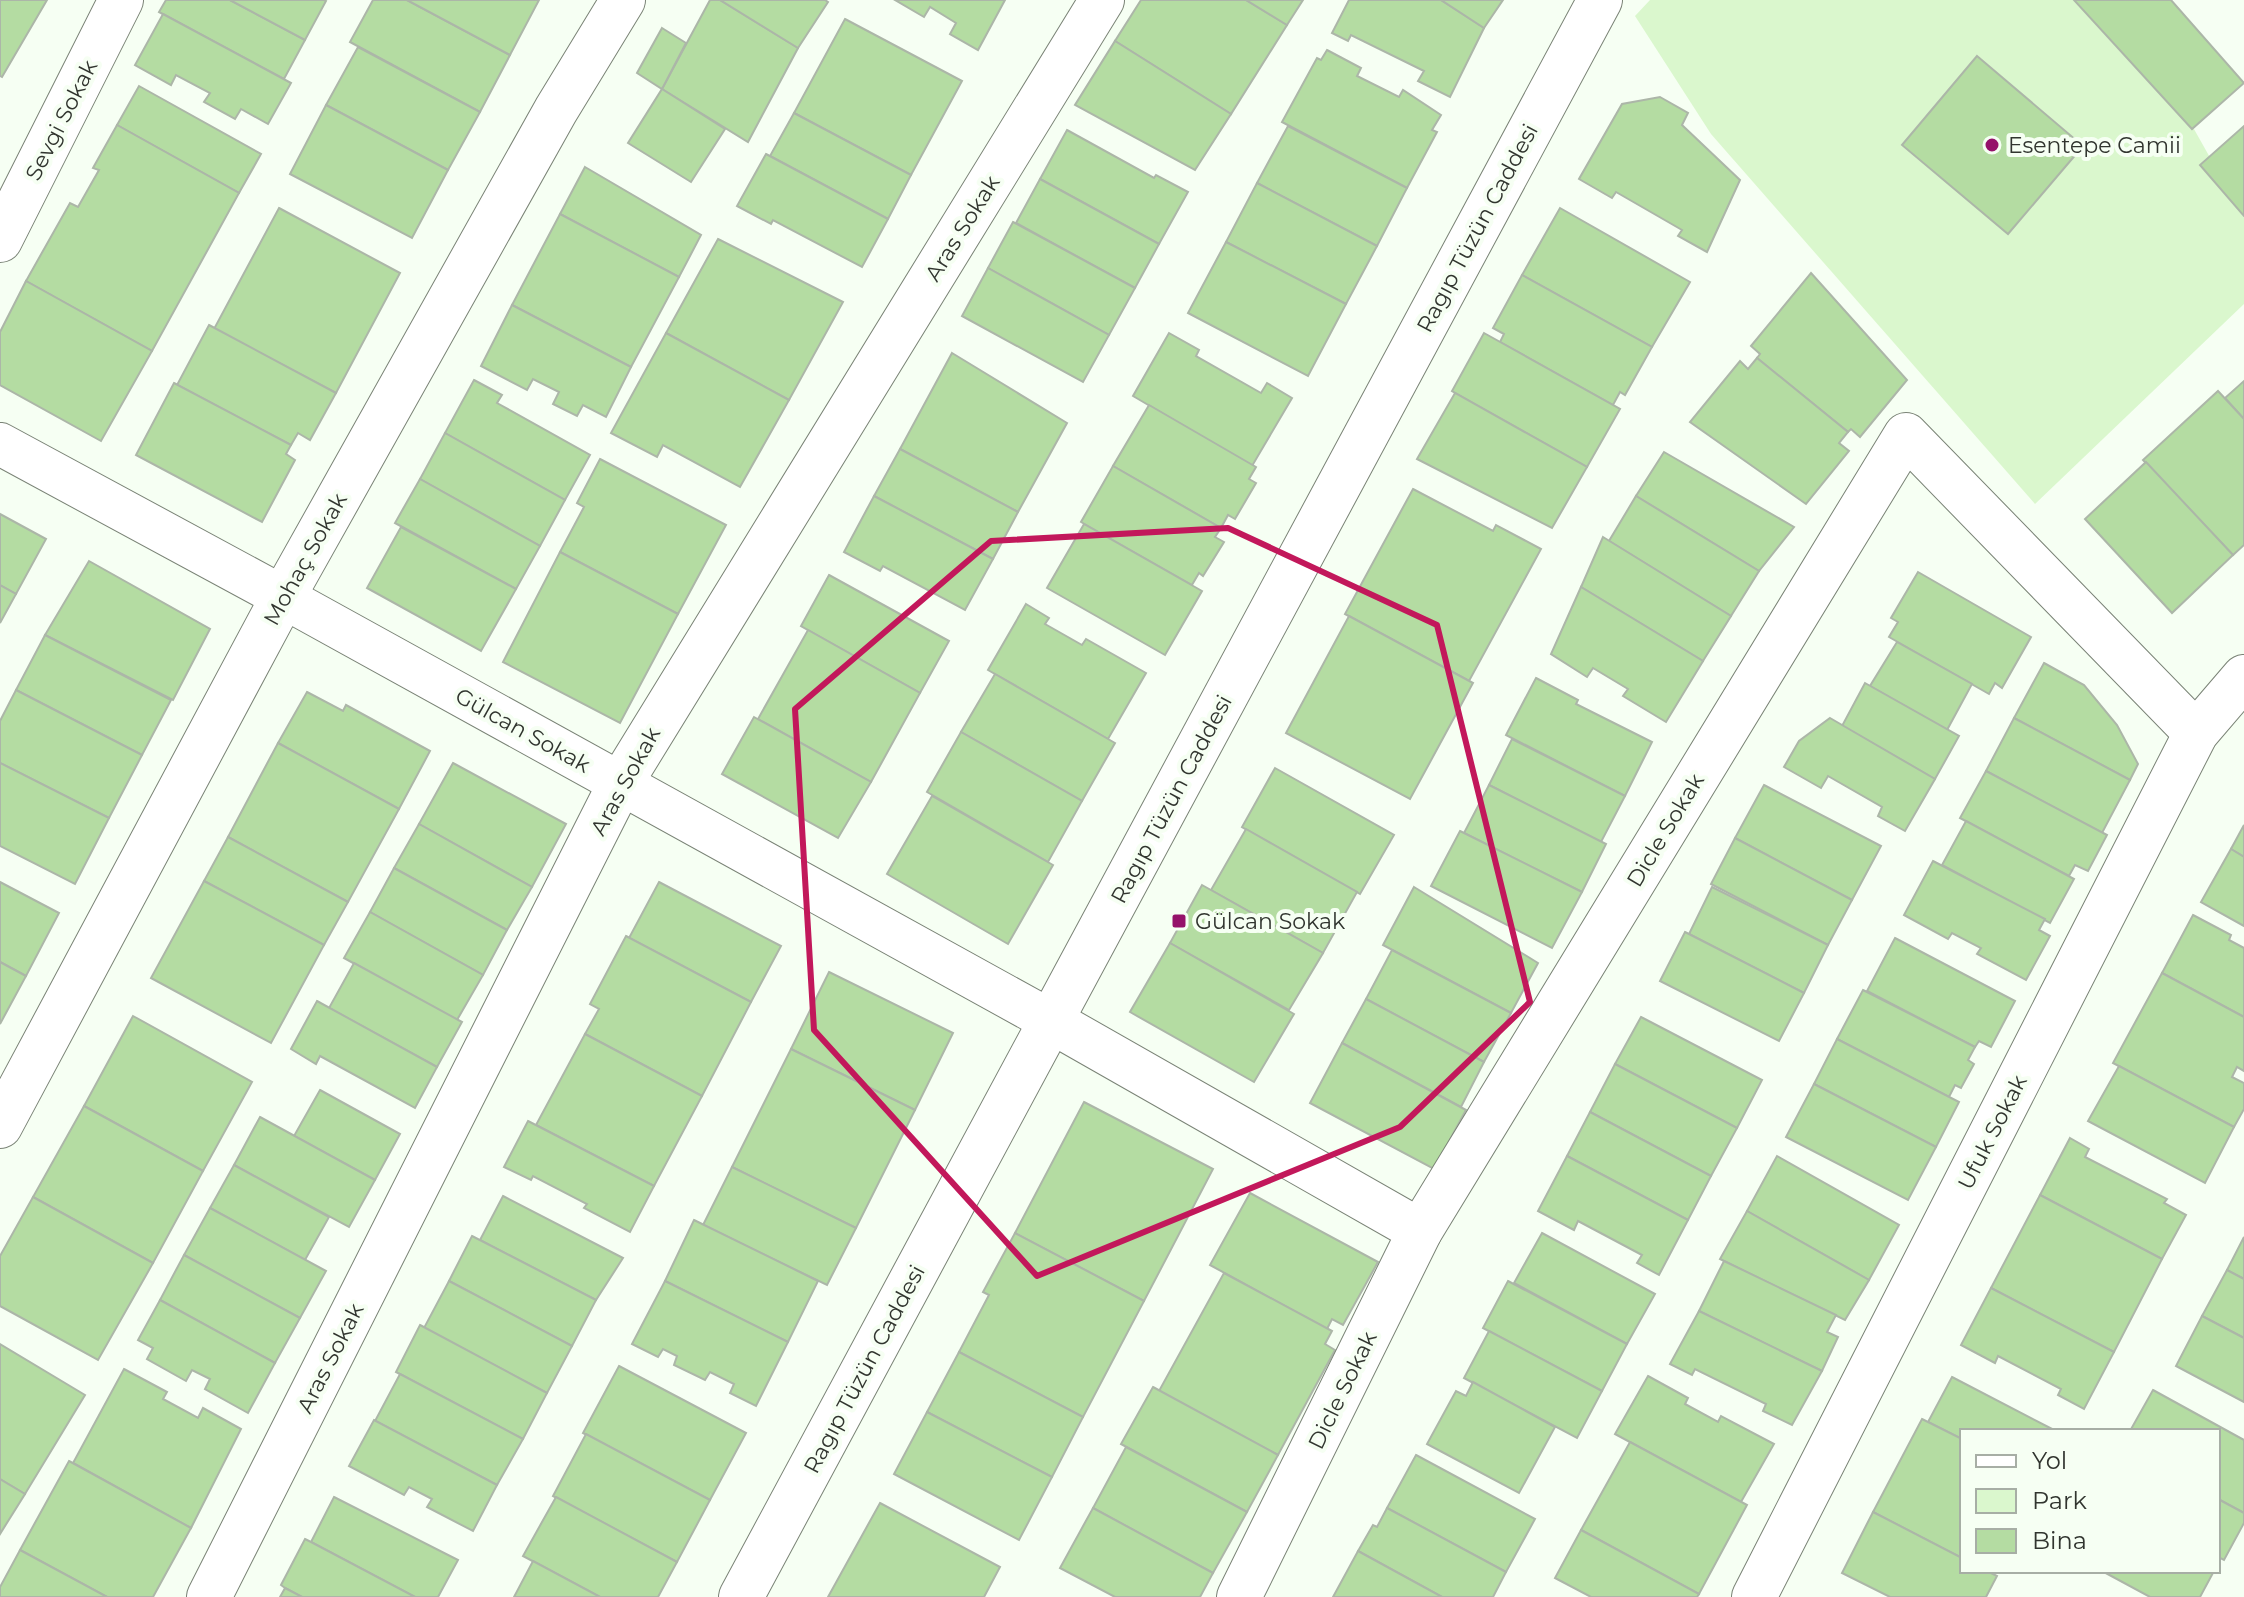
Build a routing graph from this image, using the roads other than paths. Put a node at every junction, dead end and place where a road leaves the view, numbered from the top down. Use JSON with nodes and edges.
{"nodes":[{"id":1,"x":121,"y":0,"type":"edge"},
{"id":2,"x":623,"y":0,"type":"edge"},
{"id":3,"x":1102,"y":0,"type":"edge"},
{"id":4,"x":1600,"y":0,"type":"edge"},
{"id":5,"x":0,"y":240,"type":"edge"},
{"id":6,"x":0,"y":444,"type":"edge"},
{"id":7,"x":283,"y":597,"type":"junction"},
{"id":8,"x":2244,"y":677,"type":"edge"},
{"id":9,"x":2196,"y":733,"type":"junction"},
{"id":10,"x":620,"y":784,"type":"junction"},
{"id":11,"x":1051,"y":1021,"type":"junction"},
{"id":12,"x":0,"y":1126,"type":"edge"},
{"id":13,"x":1420,"y":1231,"type":"junction"},
{"id":14,"x":209,"y":1597,"type":"edge"},
{"id":15,"x":741,"y":1597,"type":"edge"},
{"id":16,"x":1239,"y":1597,"type":"edge"},
{"id":17,"x":1754,"y":1597,"type":"edge"}],
"edges":[{"from":1,"to":5,"type":"street","name":"Sevgi Sokak"},
{"from":2,"to":7,"type":"street","name":"Mohaç Sokak"},
{"from":3,"to":10,"type":"street","name":"Aras Sokak"},
{"from":4,"to":11,"type":"street","name":"Ragıp Tüzün Caddesi"},
{"from":6,"to":7,"type":"street","name":"Gülcan Sokak"},
{"from":7,"to":10,"type":"street","name":"Gülcan Sokak"},
{"from":7,"to":12,"type":"street","name":"Mohaç Sokak"},
{"from":8,"to":9,"type":"street","name":"Ufuk Sokak"},
{"from":9,"to":13,"type":"street","name":"Dicle Sokak"},
{"from":9,"to":17,"type":"street","name":"Ufuk Sokak"},
{"from":10,"to":11,"type":"street","name":"Gülcan Sokak"},
{"from":10,"to":14,"type":"street","name":"Aras Sokak"},
{"from":11,"to":13,"type":"street","name":"Gülcan Sokak"},
{"from":11,"to":15,"type":"street","name":"Ragıp Tüzün Caddesi"},
{"from":13,"to":16,"type":"street","name":"Dicle Sokak"}]}
